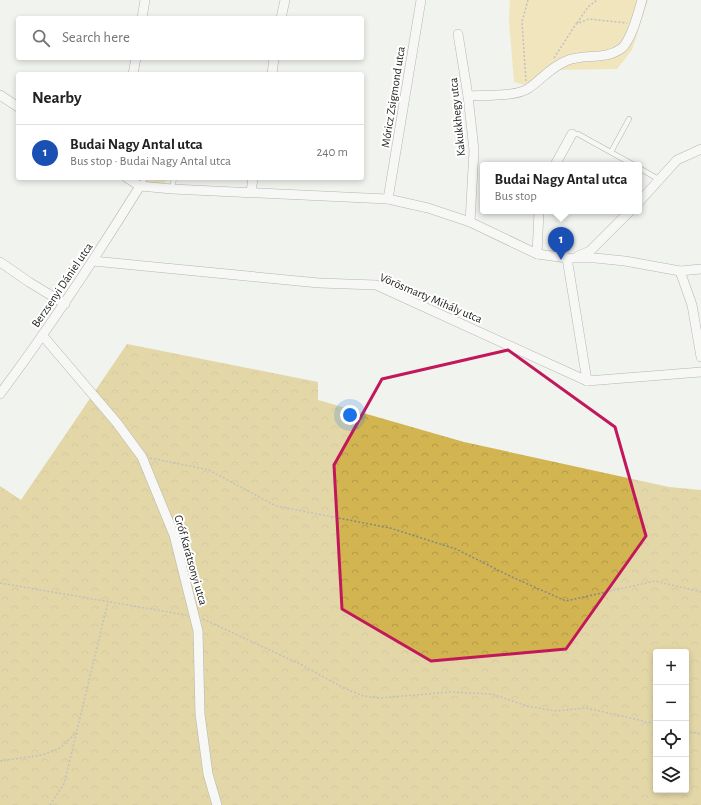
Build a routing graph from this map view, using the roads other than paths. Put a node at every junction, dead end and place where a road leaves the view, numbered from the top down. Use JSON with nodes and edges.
{"nodes":[{"id":1,"x":145,"y":0,"type":"edge"},
{"id":2,"x":285,"y":0,"type":"edge"},
{"id":3,"x":421,"y":0,"type":"edge"},
{"id":4,"x":642,"y":0,"type":"edge"},
{"id":5,"x":142,"y":16,"type":"edge"},
{"id":6,"x":281,"y":16,"type":"edge"},
{"id":7,"x":458,"y":34,"type":"dead end"},
{"id":8,"x":136,"y":60,"type":"edge"},
{"id":9,"x":274,"y":60,"type":"edge"},
{"id":10,"x":134,"y":72,"type":"edge"},
{"id":11,"x":272,"y":72,"type":"edge"},
{"id":12,"x":0,"y":95,"type":"edge"},
{"id":13,"x":468,"y":96,"type":"junction"},
{"id":14,"x":16,"y":106,"type":"edge"},
{"id":15,"x":629,"y":119,"type":"dead end"},
{"id":16,"x":572,"y":134,"type":"joint"},
{"id":17,"x":701,"y":149,"type":"edge"},
{"id":18,"x":611,"y":152,"type":"junction"},
{"id":19,"x":557,"y":162,"type":"edge"},
{"id":20,"x":629,"y":162,"type":"edge"},
{"id":21,"x":642,"y":170,"type":"edge"},
{"id":22,"x":174,"y":180,"type":"edge"},
{"id":23,"x":253,"y":180,"type":"edge"},
{"id":24,"x":660,"y":180,"type":"junction"},
{"id":25,"x":143,"y":182,"type":"edge"},
{"id":26,"x":172,"y":189,"type":"junction"},
{"id":27,"x":251,"y":192,"type":"junction"},
{"id":28,"x":388,"y":199,"type":"junction"},
{"id":29,"x":642,"y":199,"type":"edge"},
{"id":30,"x":539,"y":214,"type":"edge"},
{"id":31,"x":627,"y":214,"type":"edge"},
{"id":32,"x":470,"y":222,"type":"junction"},
{"id":33,"x":537,"y":254,"type":"junction"},
{"id":34,"x":571,"y":258,"type":"junction"},
{"id":35,"x":0,"y":262,"type":"edge"},
{"id":36,"x":93,"y":262,"type":"junction"},
{"id":37,"x":701,"y":270,"type":"edge"},
{"id":38,"x":680,"y":271,"type":"junction"},
{"id":39,"x":65,"y":304,"type":"junction"},
{"id":40,"x":43,"y":336,"type":"junction"},
{"id":41,"x":701,"y":357,"type":"edge"},
{"id":42,"x":701,"y":372,"type":"edge"},
{"id":43,"x":587,"y":381,"type":"junction"},
{"id":44,"x":0,"y":394,"type":"edge"},
{"id":45,"x":218,"y":805,"type":"edge"}],
"edges":[{"from":1,"to":5,"type":"street"},
{"from":2,"to":6,"type":"street"},
{"from":3,"to":28,"type":"street","name":"Móricz Zsigmond utca"},
{"from":4,"to":13,"type":"street"},
{"from":7,"to":13,"type":"street","name":"Kakukkhegy utca"},
{"from":8,"to":10,"type":"street"},
{"from":9,"to":11,"type":"street"},
{"from":12,"to":14,"type":"street"},
{"from":13,"to":32,"type":"street","name":"Kakukkhegy utca"},
{"from":15,"to":18,"type":"lane"},
{"from":16,"to":18,"type":"lane"},
{"from":16,"to":19,"type":"street"},
{"from":17,"to":24,"type":"street"},
{"from":18,"to":20,"type":"lane"},
{"from":21,"to":24,"type":"lane"},
{"from":22,"to":26,"type":"lane"},
{"from":23,"to":27,"type":"street"},
{"from":24,"to":29,"type":"street"},
{"from":25,"to":26,"type":"street"},
{"from":25,"to":36,"type":"street","name":"Berzsenyi Dániel utca"},
{"from":26,"to":27,"type":"street"},
{"from":27,"to":28,"type":"street"},
{"from":28,"to":32,"type":"street"},
{"from":30,"to":33,"type":"street"},
{"from":31,"to":34,"type":"street"},
{"from":32,"to":33,"type":"street"},
{"from":33,"to":34,"type":"street"},
{"from":34,"to":38,"type":"street"},
{"from":34,"to":43,"type":"street"},
{"from":35,"to":39,"type":"street"},
{"from":36,"to":39,"type":"street","name":"Berzsenyi Dániel utca"},
{"from":36,"to":43,"type":"street","name":"Vörösmarty Mihály utca"},
{"from":37,"to":38,"type":"street"},
{"from":38,"to":41,"type":"street"},
{"from":39,"to":40,"type":"street","name":"Berzsenyi Dániel utca"},
{"from":40,"to":44,"type":"street","name":"Berzsenyi Dániel utca"},
{"from":40,"to":45,"type":"street","name":"Gróf Karátsonyi utca"},
{"from":42,"to":43,"type":"street","name":"Vörösmarty Mihály utca"}]}
